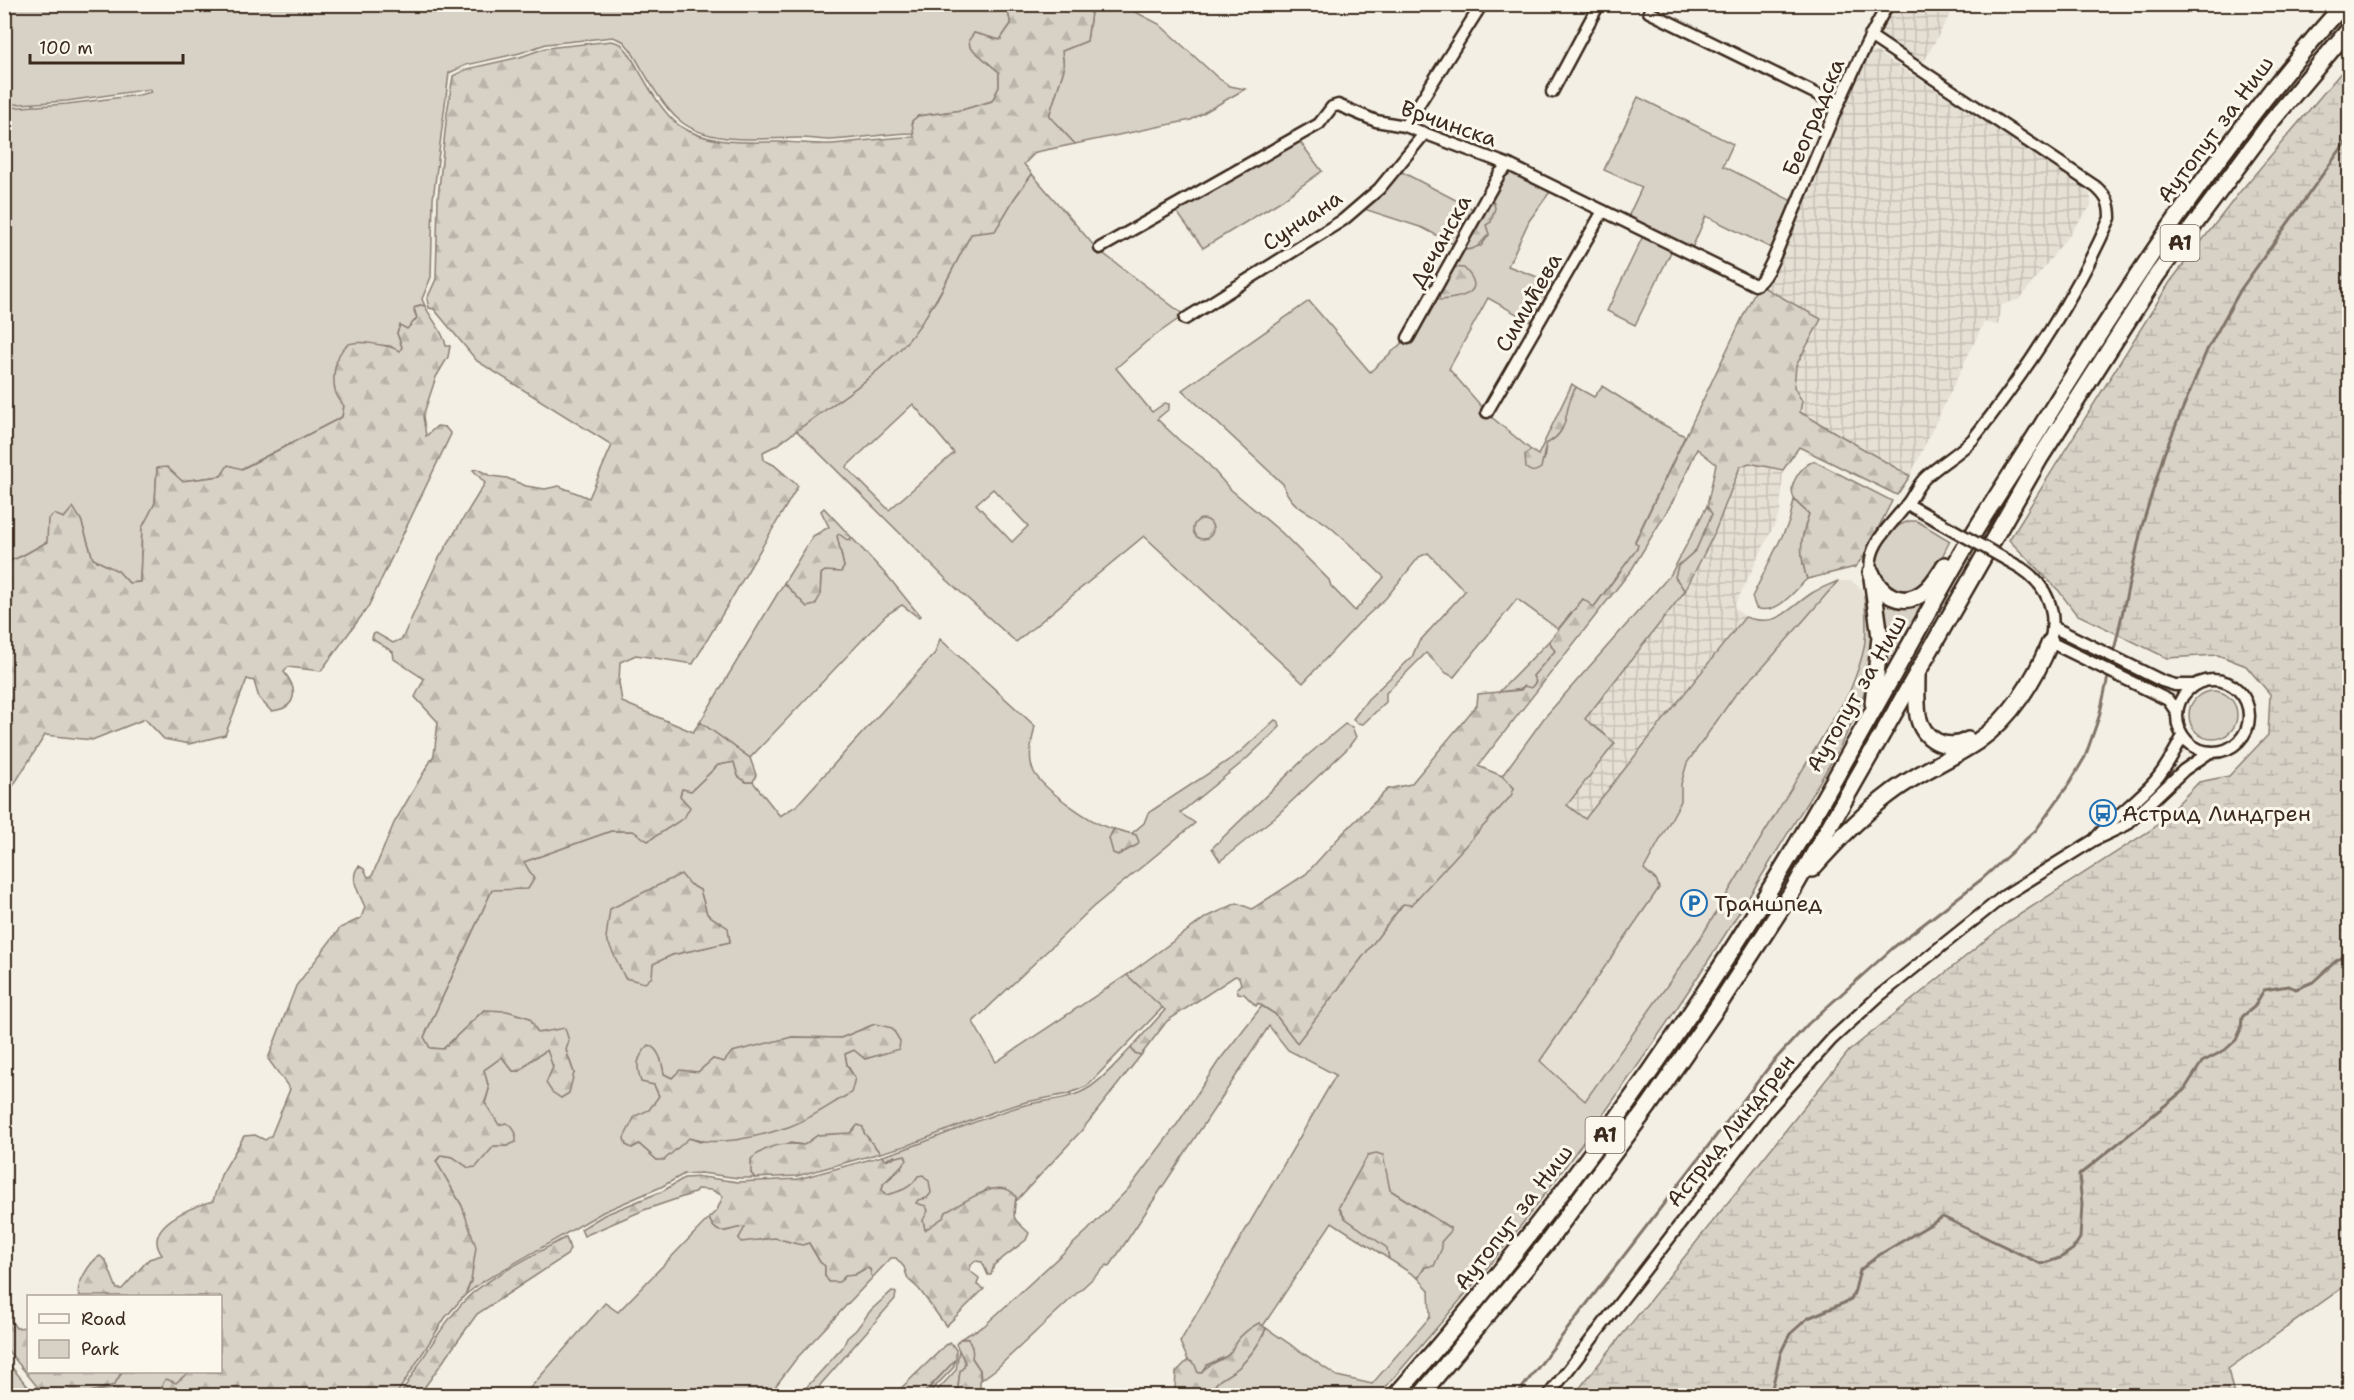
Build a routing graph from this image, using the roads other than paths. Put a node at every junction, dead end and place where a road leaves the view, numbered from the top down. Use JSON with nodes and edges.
{"nodes":[{"id":1,"x":1482,"y":4,"type":"edge"},
{"id":2,"x":1599,"y":4,"type":"edge"},
{"id":3,"x":1888,"y":4,"type":"edge"},
{"id":4,"x":2344,"y":4,"type":"edge"},
{"id":5,"x":1649,"y":12,"type":"dead end"},
{"id":6,"x":2349,"y":28,"type":"edge"},
{"id":7,"x":1870,"y":36,"type":"junction"},
{"id":8,"x":1552,"y":92,"type":"dead end"},
{"id":9,"x":1837,"y":104,"type":"junction"},
{"id":10,"x":1405,"y":126,"type":"junction"},
{"id":11,"x":1424,"y":134,"type":"junction"},
{"id":12,"x":1509,"y":165,"type":"junction"},
{"id":13,"x":1603,"y":211,"type":"junction"},
{"id":14,"x":1779,"y":247,"type":"joint"},
{"id":15,"x":1100,"y":248,"type":"dead end"},
{"id":16,"x":1185,"y":319,"type":"dead end"},
{"id":17,"x":1408,"y":338,"type":"dead end"},
{"id":18,"x":1487,"y":412,"type":"dead end"},
{"id":19,"x":2015,"y":469,"type":"junction"},
{"id":20,"x":1907,"y":504,"type":"junction"},
{"id":21,"x":1871,"y":572,"type":"junction"},
{"id":22,"x":2050,"y":639,"type":"junction"},
{"id":23,"x":1917,"y":672,"type":"junction"},
{"id":24,"x":2193,"y":686,"type":"junction"},
{"id":25,"x":1872,"y":713,"type":"junction"},
{"id":26,"x":2177,"y":713,"type":"junction"},
{"id":27,"x":2182,"y":736,"type":"junction"},
{"id":28,"x":2210,"y":752,"type":"junction"},
{"id":29,"x":2094,"y":840,"type":"junction"},
{"id":30,"x":1793,"y":890,"type":"junction"},
{"id":31,"x":1395,"y":1395,"type":"edge"},
{"id":32,"x":1420,"y":1395,"type":"edge"},
{"id":33,"x":1548,"y":1395,"type":"edge"}],
"edges":[{"from":1,"to":10,"type":"street"},
{"from":2,"to":8,"type":"street"},
{"from":3,"to":7,"type":"street","name":"Београдска"},
{"from":4,"to":19,"type":"highway","name":"Аутопут за Ниш","number":"A1"},
{"from":5,"to":9,"type":"street"},
{"from":6,"to":23,"type":"highway","name":"Аутопут за Ниш","number":"A1"},
{"from":7,"to":9,"type":"street","name":"Београдска"},
{"from":7,"to":20,"type":"street"},
{"from":9,"to":14,"type":"street","name":"Београдска"},
{"from":10,"to":11,"type":"street","name":"Врчинска"},
{"from":10,"to":15,"type":"street","name":"Врчинска"},
{"from":11,"to":12,"type":"street","name":"Врчинска"},
{"from":11,"to":16,"type":"street","name":"Сунчана"},
{"from":12,"to":13,"type":"street","name":"Врчинска"},
{"from":12,"to":17,"type":"street","name":"Дечанска"},
{"from":13,"to":14,"type":"street","name":"Врчинска"},
{"from":13,"to":18,"type":"street","name":"Симићева"},
{"from":19,"to":21,"type":"highway"},
{"from":19,"to":25,"type":"highway","name":"Аутопут за Ниш","number":"A1"},
{"from":20,"to":21,"type":"street"},
{"from":20,"to":22,"type":"street","bridge":true},
{"from":21,"to":25,"type":"highway"},
{"from":22,"to":23,"type":"highway"},
{"from":22,"to":24,"type":"street"},
{"from":22,"to":26,"type":"street"},
{"from":22,"to":30,"type":"highway"},
{"from":23,"to":30,"type":"highway","name":"Аутопут за Ниш","number":"A1"},
{"from":24,"to":26,"type":"street"},
{"from":24,"to":28,"type":"street"},
{"from":25,"to":31,"type":"highway","name":"Аутопут за Ниш","number":"A1"},
{"from":26,"to":27,"type":"street"},
{"from":27,"to":28,"type":"street"},
{"from":27,"to":29,"type":"street","name":"Астрид Линдгрен"},
{"from":28,"to":29,"type":"street","name":"Астрид Линдгрен"},
{"from":29,"to":33,"type":"street","name":"Астрид Линдгрен"},
{"from":30,"to":32,"type":"highway","name":"Аутопут за Ниш","number":"A1"}]}
